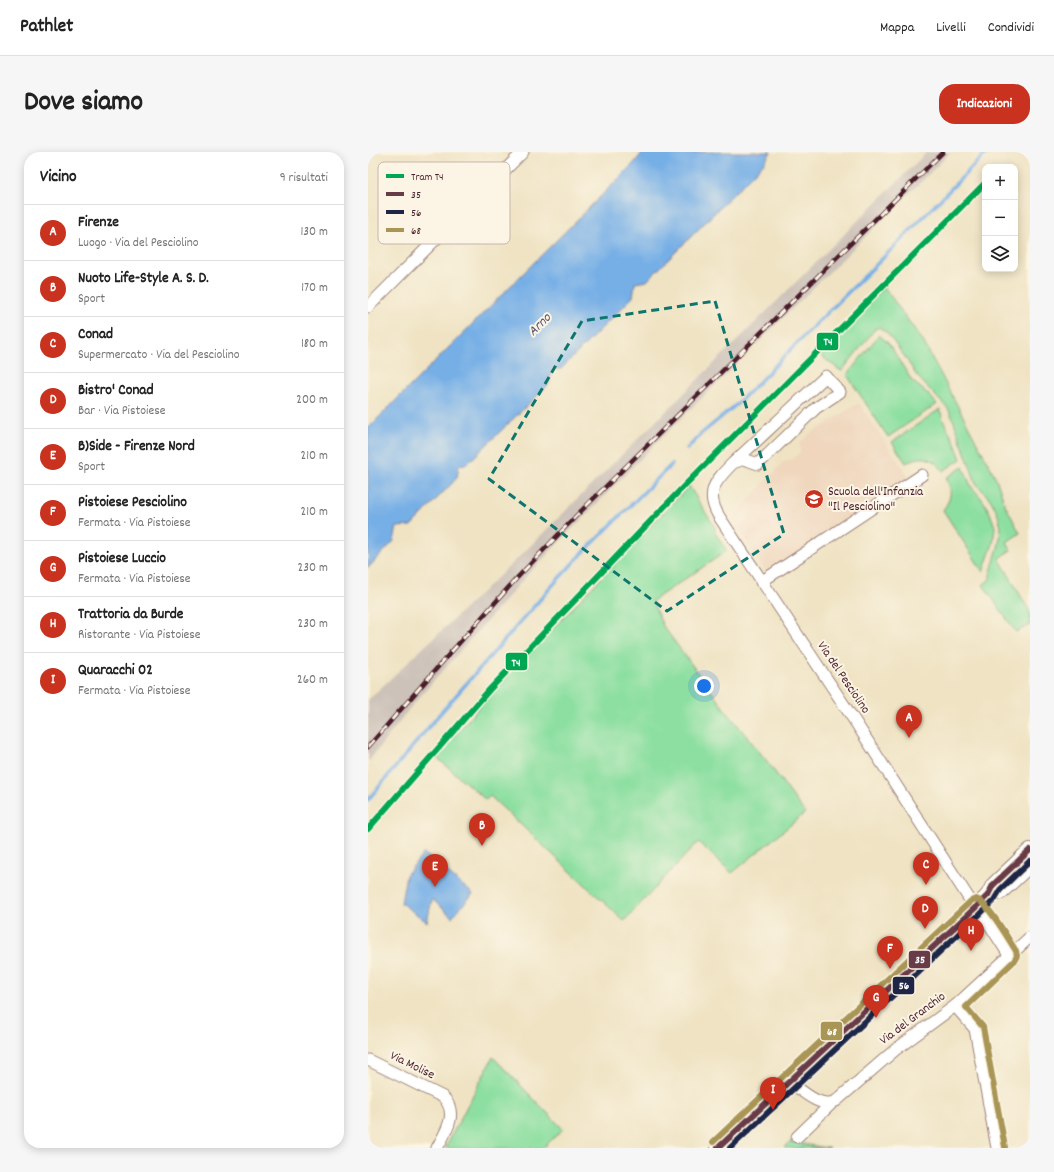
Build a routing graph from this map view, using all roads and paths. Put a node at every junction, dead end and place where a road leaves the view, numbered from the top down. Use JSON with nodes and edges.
{"nodes":[{"id":1,"x":523,"y":152,"type":"edge"},
{"id":2,"x":510,"y":165,"type":"edge"},
{"id":3,"x":431,"y":244,"type":"edge"},
{"id":4,"x":368,"y":307,"type":"edge"},
{"id":5,"x":733,"y":463,"type":"junction"},
{"id":6,"x":922,"y":475,"type":"dead end"},
{"id":7,"x":761,"y":582,"type":"junction"},
{"id":8,"x":1030,"y":850,"type":"edge"},
{"id":9,"x":1030,"y":866,"type":"edge"},
{"id":10,"x":988,"y":895,"type":"junction"},
{"id":11,"x":976,"y":907,"type":"junction"},
{"id":12,"x":1030,"y":937,"type":"edge"},
{"id":13,"x":1010,"y":955,"type":"junction"},
{"id":14,"x":955,"y":1006,"type":"junction"},
{"id":15,"x":368,"y":1060,"type":"edge"},
{"id":16,"x":790,"y":1082,"type":"junction"},
{"id":17,"x":832,"y":1103,"type":"junction"},
{"id":18,"x":797,"y":1137,"type":"dead end"},
{"id":19,"x":437,"y":1148,"type":"edge"},
{"id":20,"x":718,"y":1148,"type":"edge"},
{"id":21,"x":997,"y":1148,"type":"edge"}],
"edges":[{"from":1,"to":2,"type":"street"},
{"from":3,"to":4,"type":"street"},
{"from":5,"to":5,"type":"street","name":"Via del Pesciolino"},
{"from":5,"to":7,"type":"street","name":"Via del Pesciolino"},
{"from":6,"to":7,"type":"street"},
{"from":7,"to":11,"type":"street","name":"Via del Pesciolino"},
{"from":8,"to":10,"type":"main road"},
{"from":9,"to":10,"type":"main road"},
{"from":10,"to":11,"type":"main road"},
{"from":11,"to":13,"type":"street"},
{"from":11,"to":16,"type":"main road"},
{"from":12,"to":13,"type":"street","name":"Via del Granchio"},
{"from":13,"to":14,"type":"street","name":"Via del Granchio"},
{"from":14,"to":17,"type":"street","name":"Via del Granchio"},
{"from":14,"to":21,"type":"street"},
{"from":15,"to":19,"type":"street","name":"Via Molise"},
{"from":16,"to":17,"type":"street"},
{"from":16,"to":20,"type":"main road"},
{"from":17,"to":18,"type":"street","name":"Via del Granchio"}]}
